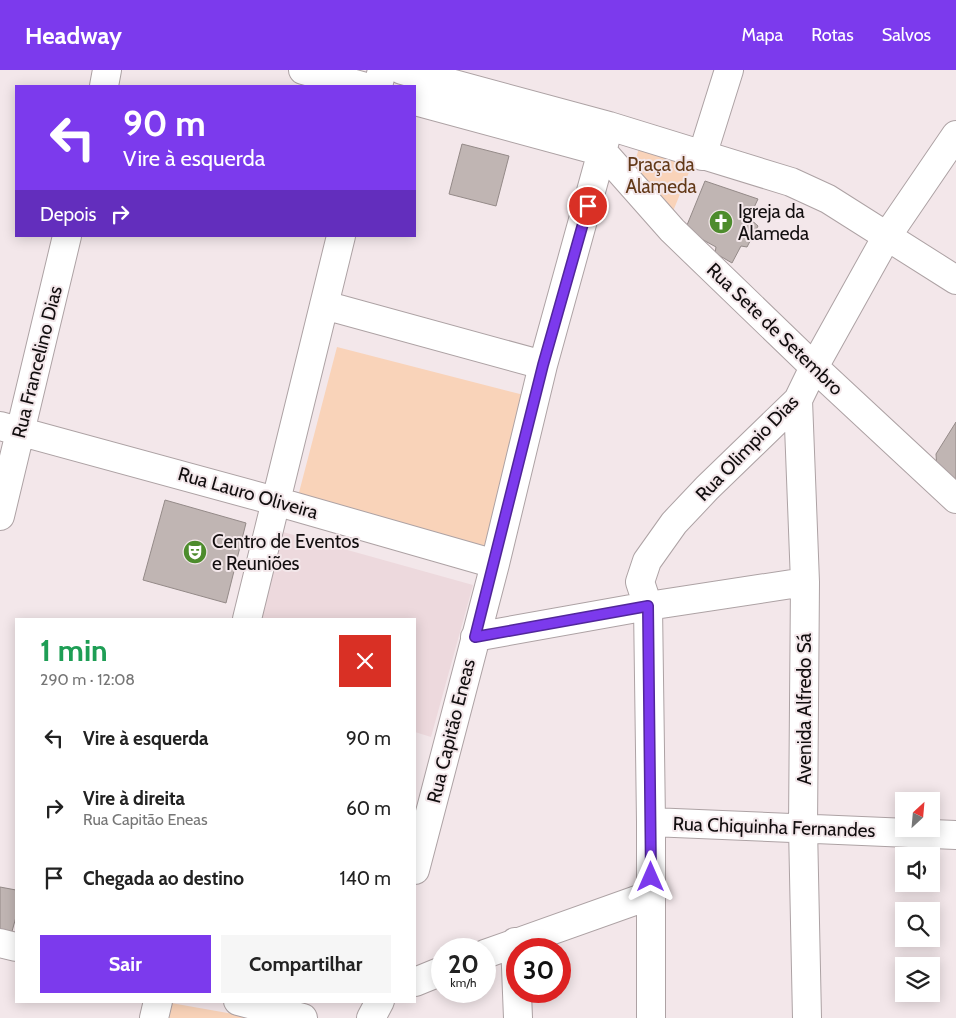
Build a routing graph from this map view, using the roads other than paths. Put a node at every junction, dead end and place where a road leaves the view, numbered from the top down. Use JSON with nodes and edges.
{"nodes":[{"id":1,"x":108,"y":70,"type":"edge"},
{"id":2,"x":303,"y":70,"type":"edge"},
{"id":3,"x":382,"y":70,"type":"edge"},
{"id":4,"x":402,"y":70,"type":"edge"},
{"id":5,"x":729,"y":70,"type":"edge"},
{"id":6,"x":104,"y":85,"type":"edge"},
{"id":7,"x":358,"y":85,"type":"edge"},
{"id":8,"x":378,"y":85,"type":"edge"},
{"id":9,"x":416,"y":101,"type":"edge"},
{"id":10,"x":956,"y":135,"type":"edge"},
{"id":11,"x":606,"y":139,"type":"junction"},
{"id":12,"x":702,"y":156,"type":"junction"},
{"id":13,"x":887,"y":236,"type":"junction"},
{"id":14,"x":67,"y":237,"type":"edge"},
{"id":15,"x":341,"y":237,"type":"edge"},
{"id":16,"x":956,"y":280,"type":"edge"},
{"id":17,"x":324,"y":305,"type":"junction"},
{"id":18,"x":543,"y":365,"type":"junction"},
{"id":19,"x":814,"y":367,"type":"junction"},
{"id":20,"x":798,"y":400,"type":"junction"},
{"id":21,"x":10,"y":428,"type":"edge"},
{"id":22,"x":956,"y":499,"type":"edge"},
{"id":23,"x":275,"y":501,"type":"junction"},
{"id":24,"x":0,"y":516,"type":"edge"},
{"id":25,"x":495,"y":564,"type":"junction"},
{"id":26,"x":805,"y":582,"type":"junction"},
{"id":27,"x":648,"y":606,"type":"junction"},
{"id":28,"x":247,"y":618,"type":"edge"},
{"id":29,"x":475,"y":637,"type":"junction"},
{"id":30,"x":651,"y":822,"type":"junction"},
{"id":31,"x":803,"y":827,"type":"junction"},
{"id":32,"x":956,"y":835,"type":"edge"},
{"id":33,"x":416,"y":866,"type":"edge"},
{"id":34,"x":651,"y":895,"type":"junction"},
{"id":35,"x":527,"y":938,"type":"edge"},
{"id":36,"x":0,"y":943,"type":"edge"},
{"id":37,"x":15,"y":947,"type":"edge"},
{"id":38,"x":431,"y":975,"type":"edge"},
{"id":39,"x":416,"y":982,"type":"edge"},
{"id":40,"x":158,"y":1003,"type":"edge"},
{"id":41,"x":246,"y":1003,"type":"edge"},
{"id":42,"x":379,"y":1003,"type":"edge"},
{"id":43,"x":518,"y":1003,"type":"edge"},
{"id":44,"x":154,"y":1018,"type":"edge"},
{"id":45,"x":303,"y":1018,"type":"edge"},
{"id":46,"x":370,"y":1018,"type":"edge"},
{"id":47,"x":518,"y":1018,"type":"edge"},
{"id":48,"x":651,"y":1018,"type":"edge"},
{"id":49,"x":807,"y":1018,"type":"edge"}],
"edges":[{"from":1,"to":6,"type":"street"},
{"from":2,"to":7,"type":"street"},
{"from":3,"to":8,"type":"street"},
{"from":4,"to":11,"type":"street"},
{"from":5,"to":12,"type":"street"},
{"from":9,"to":11,"type":"street"},
{"from":10,"to":13,"type":"street","name":"Rua Olimpio Dias"},
{"from":11,"to":12,"type":"street"},
{"from":11,"to":18,"type":"street","name":"Rua Capitão Eneas"},
{"from":11,"to":19,"type":"street","name":"Rua Sete de Setembro"},
{"from":12,"to":13,"type":"street"},
{"from":13,"to":16,"type":"street"},
{"from":13,"to":19,"type":"street","name":"Rua Olimpio Dias"},
{"from":14,"to":21,"type":"street","name":"Rua Francelino Dias"},
{"from":15,"to":17,"type":"street"},
{"from":17,"to":18,"type":"street"},
{"from":17,"to":23,"type":"street"},
{"from":18,"to":25,"type":"street","name":"Rua Capitão Eneas"},
{"from":19,"to":20,"type":"street","name":"Rua Olimpio Dias"},
{"from":19,"to":22,"type":"street","name":"Rua Sete de Setembro"},
{"from":20,"to":26,"type":"street","name":"Avenida Alfredo Sá"},
{"from":20,"to":27,"type":"street","name":"Rua Olimpio Dias"},
{"from":21,"to":23,"type":"street","name":"Rua Lauro Oliveira"},
{"from":21,"to":24,"type":"street","name":"Rua Francelino Dias"},
{"from":23,"to":25,"type":"street","name":"Rua Lauro Oliveira"},
{"from":23,"to":28,"type":"street"},
{"from":25,"to":29,"type":"street","name":"Rua Capitão Eneas"},
{"from":26,"to":27,"type":"street"},
{"from":26,"to":31,"type":"street","name":"Avenida Alfredo Sá"},
{"from":27,"to":29,"type":"street"},
{"from":27,"to":30,"type":"street","name":"Rua Olimpio Dias"},
{"from":29,"to":33,"type":"street","name":"Rua Capitão Eneas"},
{"from":30,"to":31,"type":"street","name":"Rua Chiquinha Fernandes"},
{"from":30,"to":34,"type":"street","name":"Rua Olimpio Dias"},
{"from":31,"to":32,"type":"street","name":"Rua Chiquinha Fernandes"},
{"from":31,"to":49,"type":"street","name":"Avenida Alfredo Sá"},
{"from":34,"to":35,"type":"street"},
{"from":34,"to":48,"type":"street","name":"Rua Olimpio Dias"},
{"from":36,"to":37,"type":"street"},
{"from":38,"to":39,"type":"street"},
{"from":40,"to":44,"type":"street"},
{"from":41,"to":45,"type":"street"},
{"from":42,"to":46,"type":"street"},
{"from":43,"to":47,"type":"street"}]}
